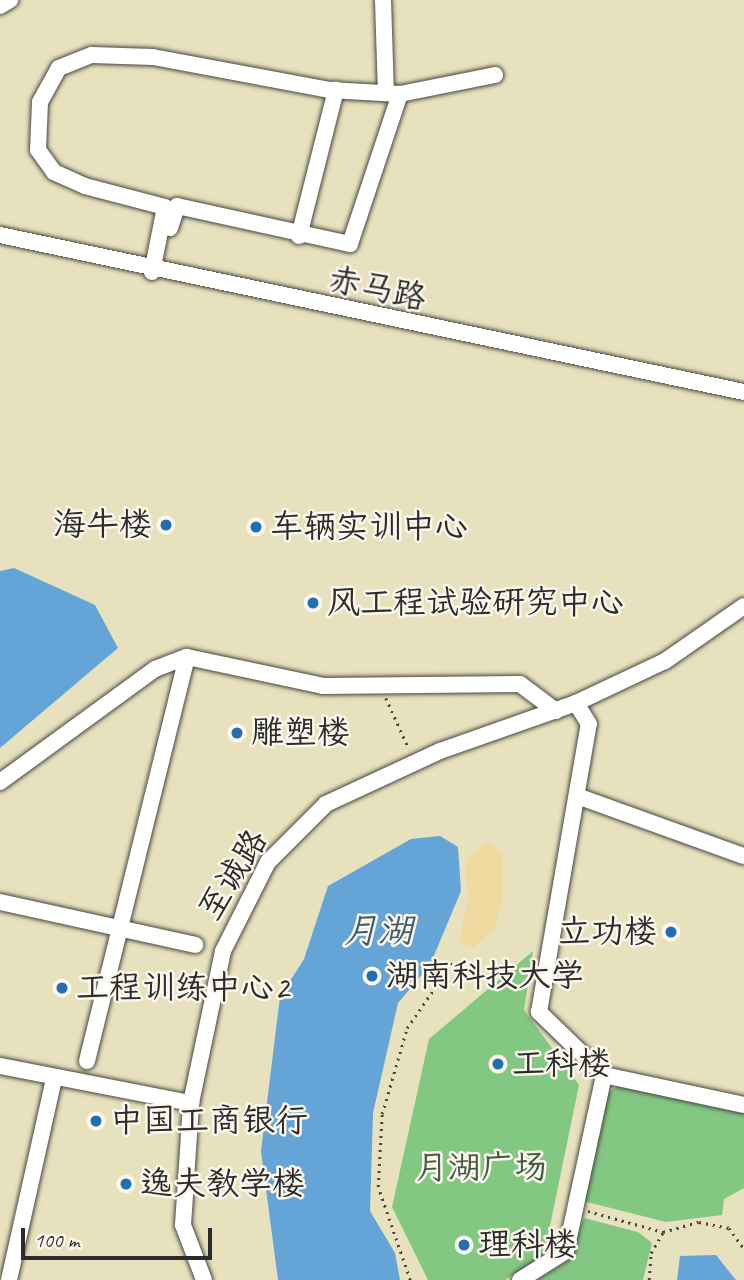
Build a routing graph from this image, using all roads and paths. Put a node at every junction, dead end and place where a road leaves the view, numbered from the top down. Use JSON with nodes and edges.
{"nodes":[{"id":1,"x":10,"y":0,"type":"edge"},
{"id":2,"x":383,"y":0,"type":"edge"},
{"id":3,"x":0,"y":6,"type":"edge"},
{"id":4,"x":495,"y":75,"type":"dead end"},
{"id":5,"x":336,"y":90,"type":"junction"},
{"id":6,"x":393,"y":93,"type":"junction"},
{"id":7,"x":0,"y":235,"type":"edge"},
{"id":8,"x":299,"y":236,"type":"junction"},
{"id":9,"x":156,"y":273,"type":"junction"},
{"id":10,"x":744,"y":392,"type":"edge"},
{"id":11,"x":744,"y":606,"type":"edge"},
{"id":12,"x":187,"y":657,"type":"junction"},
{"id":13,"x":382,"y":688,"type":"junction"},
{"id":14,"x":576,"y":703,"type":"junction"},
{"id":15,"x":556,"y":711,"type":"junction"},
{"id":16,"x":416,"y":764,"type":"junction"},
{"id":17,"x":0,"y":782,"type":"edge"},
{"id":18,"x":577,"y":796,"type":"junction"},
{"id":19,"x":744,"y":856,"type":"edge"},
{"id":20,"x":0,"y":902,"type":"edge"},
{"id":21,"x":119,"y":927,"type":"junction"},
{"id":22,"x":195,"y":945,"type":"dead end"},
{"id":23,"x":454,"y":960,"type":"dead end"},
{"id":24,"x":87,"y":1061,"type":"dead end"},
{"id":25,"x":0,"y":1066,"type":"edge"},
{"id":26,"x":604,"y":1075,"type":"junction"},
{"id":27,"x":54,"y":1078,"type":"junction"},
{"id":28,"x":191,"y":1103,"type":"junction"},
{"id":29,"x":744,"y":1105,"type":"edge"},
{"id":30,"x":575,"y":1209,"type":"junction"},
{"id":31,"x":663,"y":1232,"type":"junction"},
{"id":32,"x":744,"y":1249,"type":"edge"},
{"id":33,"x":9,"y":1280,"type":"edge"},
{"id":34,"x":204,"y":1280,"type":"edge"},
{"id":35,"x":410,"y":1280,"type":"edge"},
{"id":36,"x":520,"y":1280,"type":"edge"},
{"id":37,"x":649,"y":1280,"type":"edge"}],
"edges":[{"from":1,"to":3,"type":"street"},
{"from":2,"to":6,"type":"street"},
{"from":4,"to":6,"type":"street"},
{"from":5,"to":6,"type":"street"},
{"from":5,"to":8,"type":"street"},
{"from":5,"to":9,"type":"street"},
{"from":6,"to":8,"type":"street"},
{"from":7,"to":9,"type":"street","name":"赤马路"},
{"from":8,"to":9,"type":"street"},
{"from":9,"to":10,"type":"street","name":"赤马路"},
{"from":11,"to":14,"type":"street","name":"至诚路"},
{"from":12,"to":13,"type":"street"},
{"from":12,"to":17,"type":"street"},
{"from":12,"to":21,"type":"street"},
{"from":13,"to":15,"type":"street"},
{"from":13,"to":16,"type":"path"},
{"from":14,"to":15,"type":"street","name":"至诚路"},
{"from":14,"to":18,"type":"street"},
{"from":15,"to":16,"type":"street","name":"至诚路"},
{"from":16,"to":28,"type":"street","name":"至诚路"},
{"from":18,"to":19,"type":"street"},
{"from":18,"to":26,"type":"street"},
{"from":20,"to":21,"type":"street"},
{"from":21,"to":22,"type":"street"},
{"from":21,"to":24,"type":"street"},
{"from":23,"to":35,"type":"path"},
{"from":25,"to":27,"type":"street"},
{"from":26,"to":29,"type":"street"},
{"from":26,"to":30,"type":"street"},
{"from":27,"to":28,"type":"street"},
{"from":27,"to":33,"type":"street"},
{"from":28,"to":34,"type":"street","name":"至诚路"},
{"from":30,"to":31,"type":"path"},
{"from":30,"to":36,"type":"street"},
{"from":31,"to":32,"type":"path"},
{"from":31,"to":37,"type":"path"}]}
